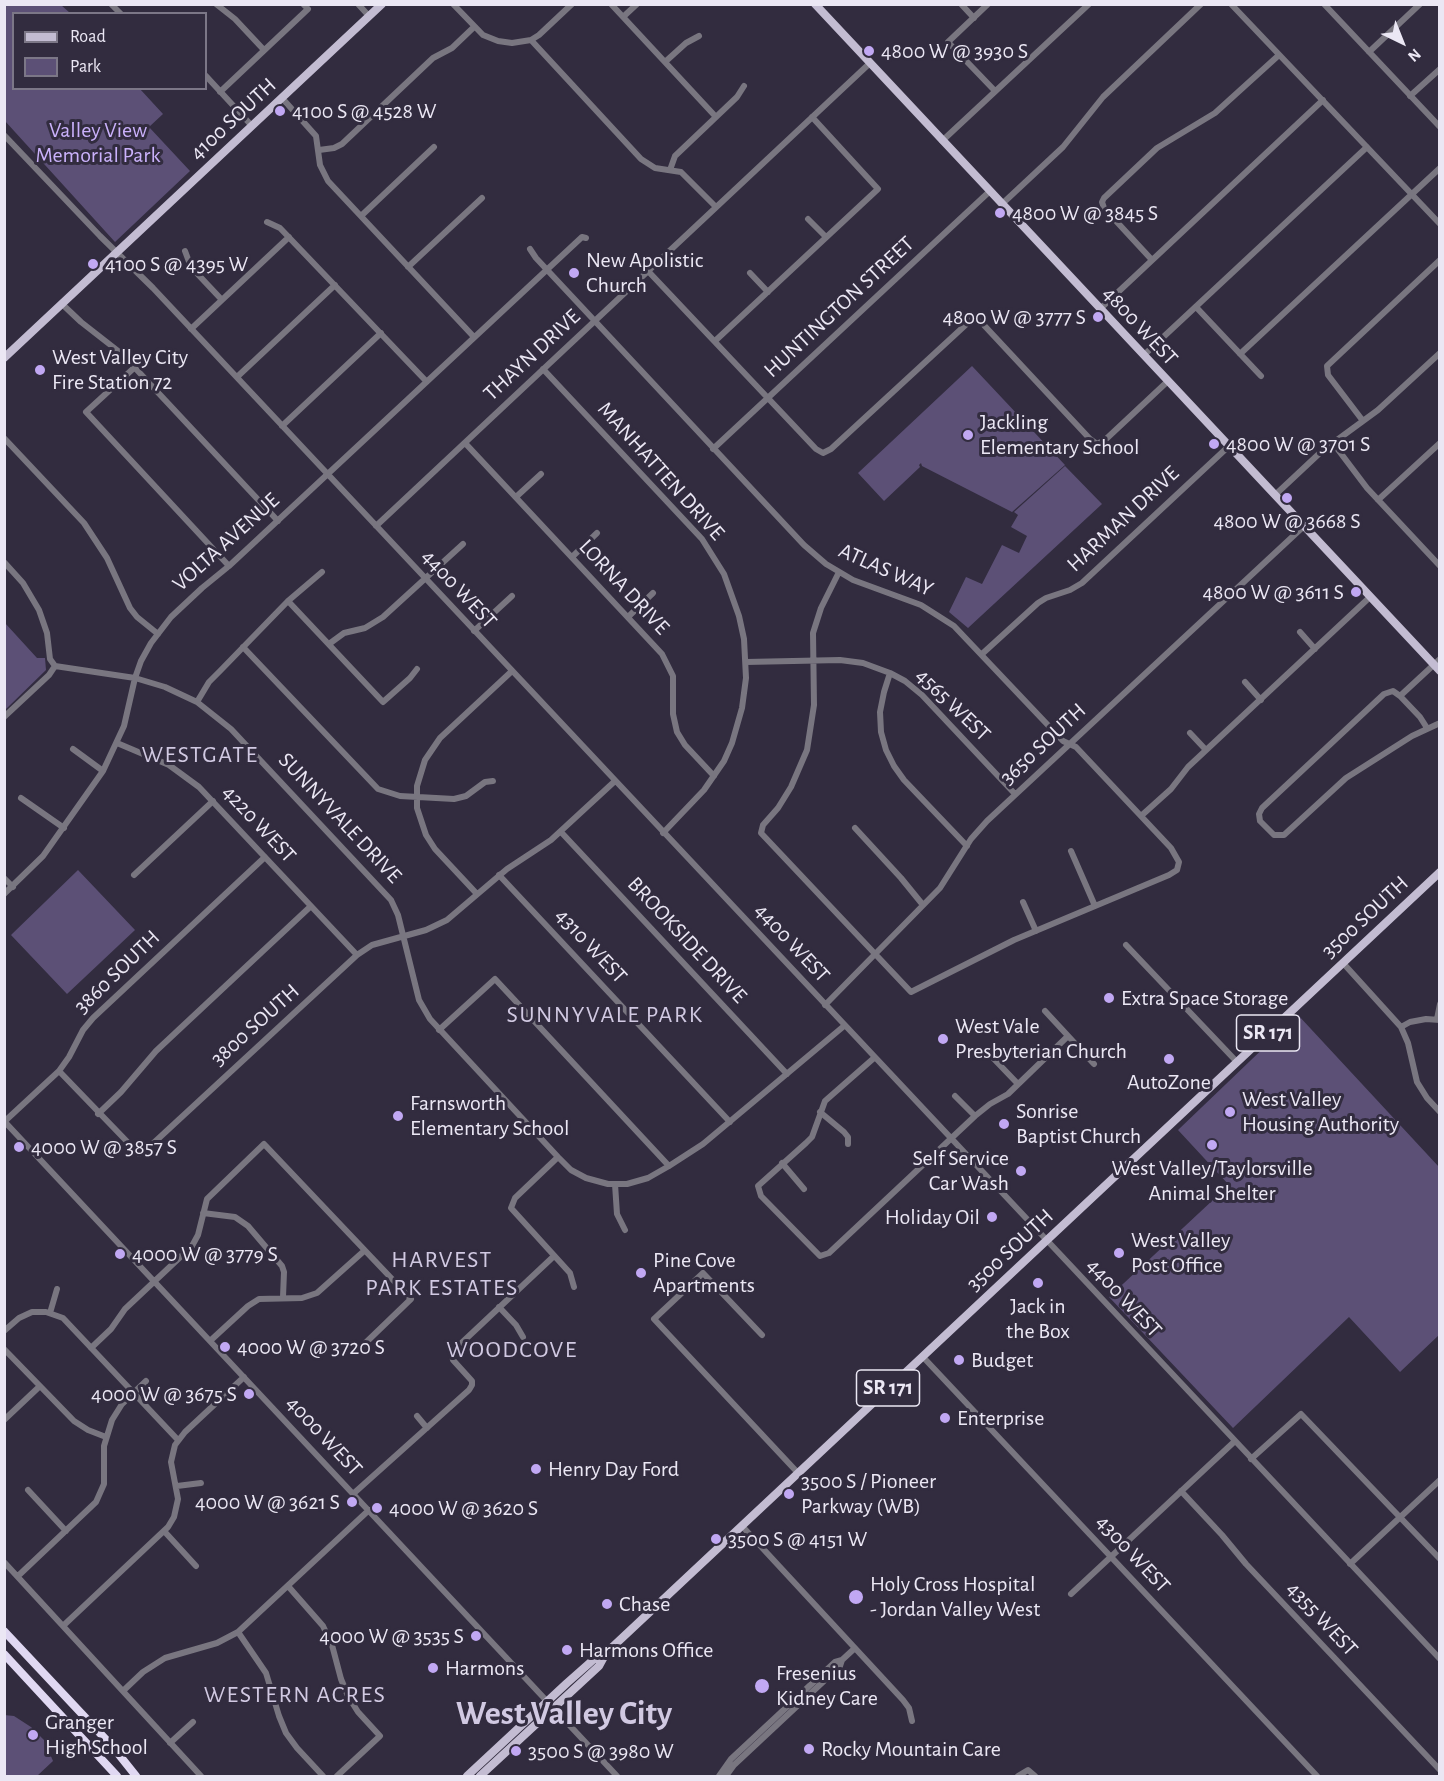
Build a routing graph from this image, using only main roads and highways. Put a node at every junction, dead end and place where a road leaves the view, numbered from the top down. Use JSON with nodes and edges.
{"nodes":[{"id":1,"x":382,"y":4,"type":"edge"},
{"id":2,"x":815,"y":4,"type":"edge"},
{"id":3,"x":4,"y":358,"type":"edge"},
{"id":4,"x":1436,"y":662,"type":"edge"},
{"id":5,"x":1440,"y":671,"type":"edge"},
{"id":6,"x":1440,"y":872,"type":"edge"},
{"id":7,"x":4,"y":1631,"type":"edge"},
{"id":8,"x":606,"y":1653,"type":"junction"},
{"id":9,"x":4,"y":1654,"type":"edge"},
{"id":10,"x":117,"y":1776,"type":"edge"},
{"id":11,"x":138,"y":1776,"type":"edge"},
{"id":12,"x":467,"y":1776,"type":"edge"},
{"id":13,"x":480,"y":1776,"type":"edge"}],
"edges":[{"from":1,"to":3,"type":"main road","name":"4100 SOUTH"},
{"from":2,"to":4,"type":"main road","name":"4800 WEST"},
{"from":4,"to":5,"type":"main road","name":"4800 WEST"},
{"from":6,"to":8,"type":"main road","name":"3500 SOUTH","number":"SR 171"},
{"from":7,"to":11,"type":"highway"},
{"from":8,"to":12,"type":"main road","name":"3500 SOUTH","number":"SR 171"},
{"from":8,"to":13,"type":"main road","name":"3500 SOUTH","number":"SR 171"},
{"from":9,"to":10,"type":"highway"}]}
